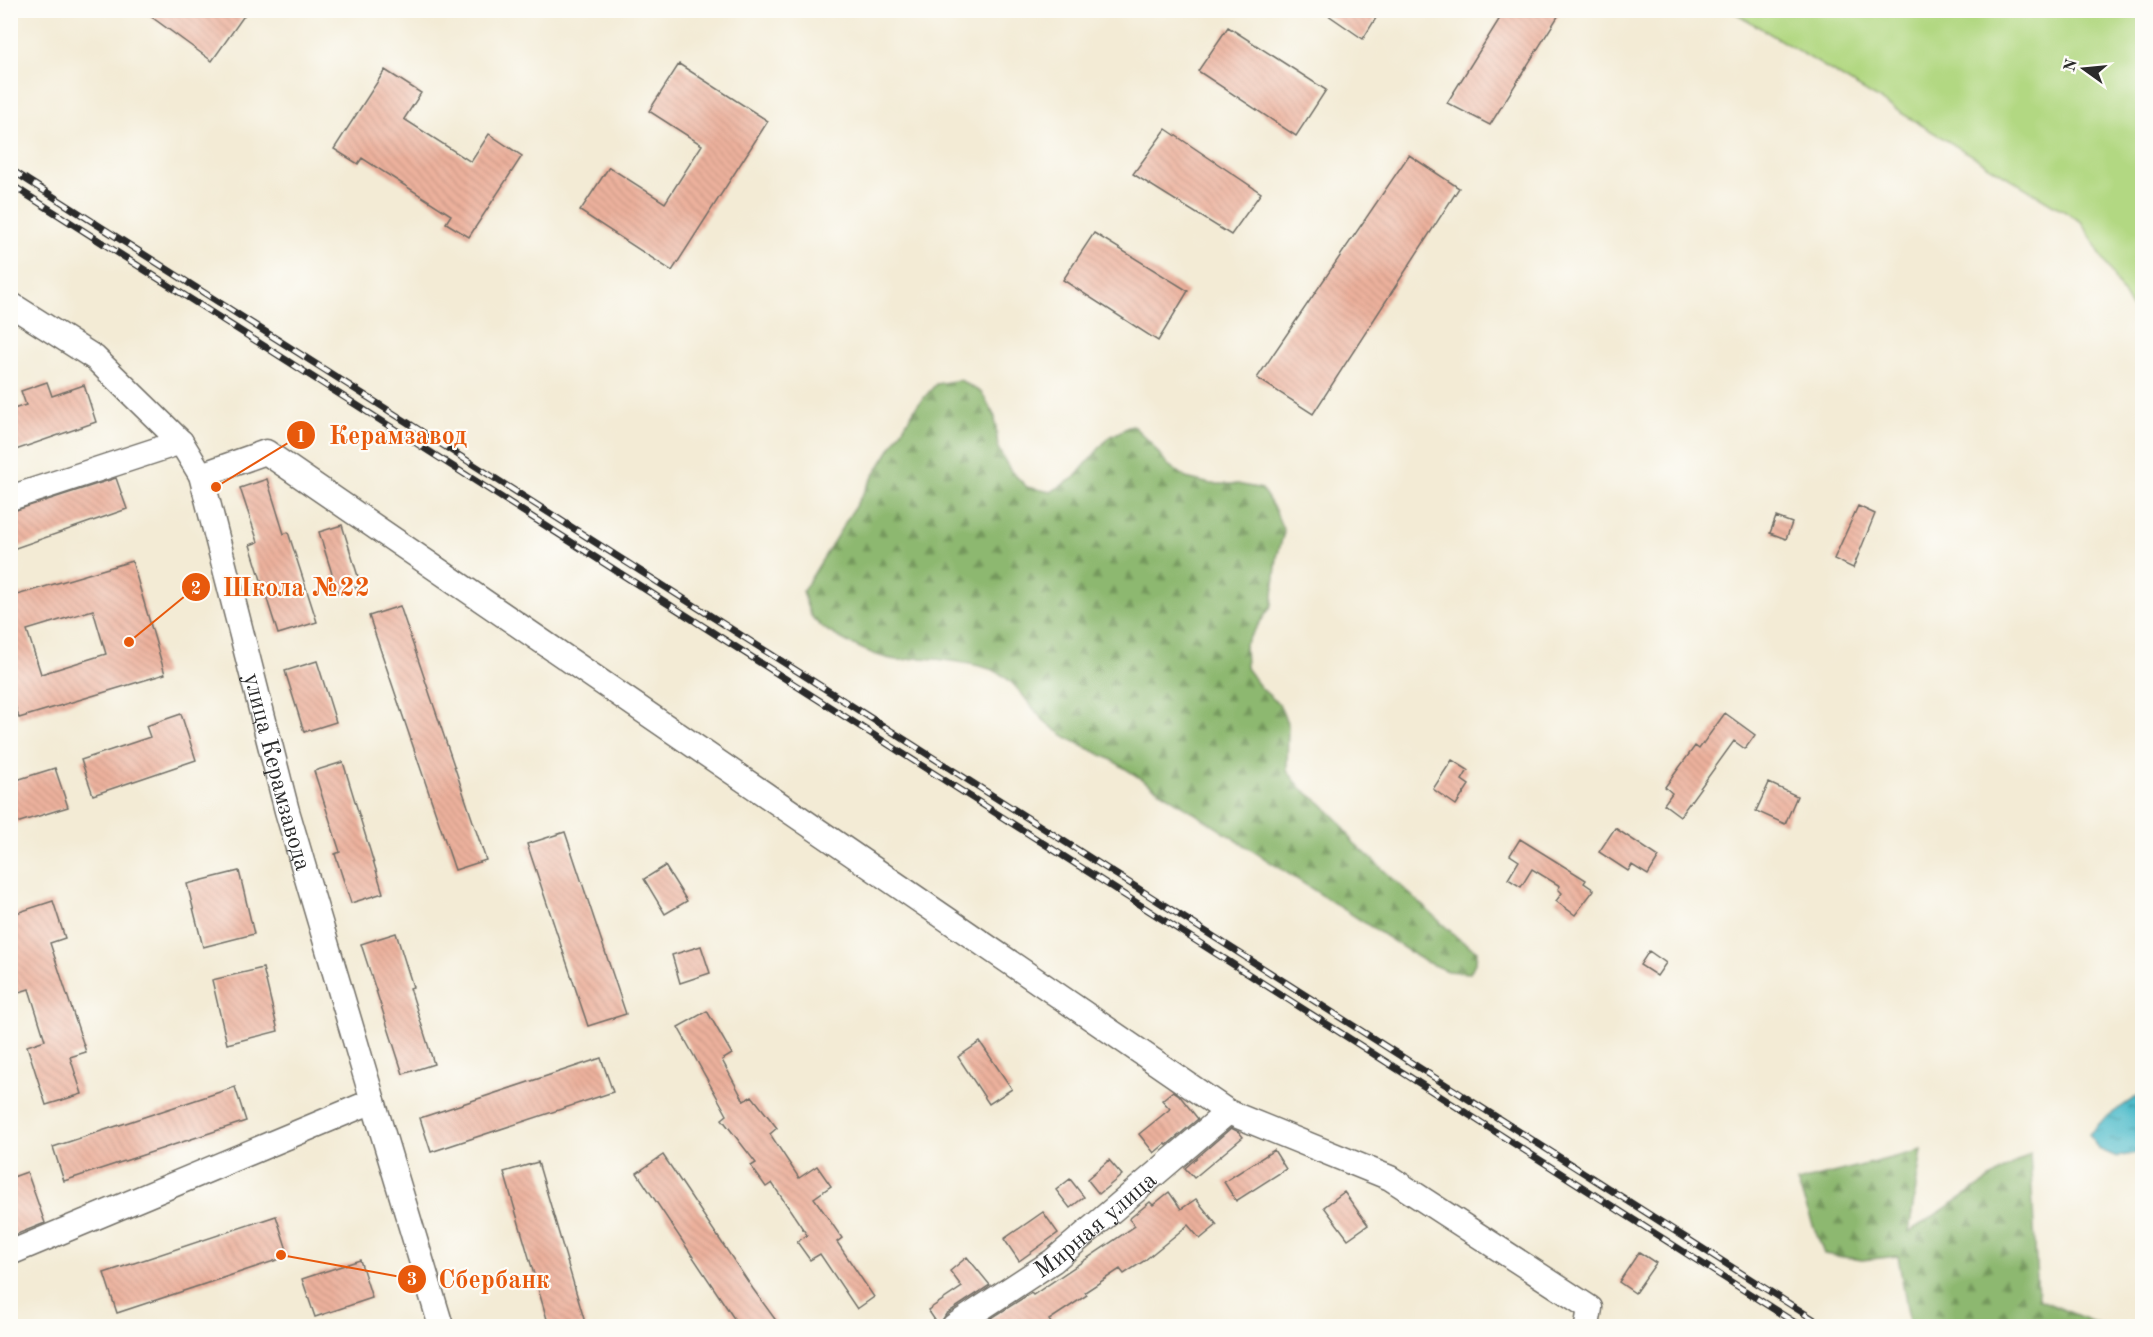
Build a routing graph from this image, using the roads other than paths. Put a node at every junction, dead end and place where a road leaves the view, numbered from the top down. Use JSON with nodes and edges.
{"nodes":[{"id":1,"x":10,"y":304,"type":"edge"},
{"id":2,"x":181,"y":442,"type":"junction"},
{"id":3,"x":201,"y":475,"type":"junction"},
{"id":4,"x":10,"y":498,"type":"edge"},
{"id":5,"x":373,"y":1101,"type":"junction"},
{"id":6,"x":1228,"y":1112,"type":"junction"},
{"id":7,"x":10,"y":1252,"type":"edge"},
{"id":8,"x":441,"y":1326,"type":"edge"},
{"id":9,"x":954,"y":1326,"type":"edge"},
{"id":10,"x":1587,"y":1326,"type":"edge"}],
"edges":[{"from":1,"to":2,"type":"street","name":"улица Керамзавода"},
{"from":2,"to":3,"type":"street","name":"улица Керамзавода"},
{"from":2,"to":4,"type":"street"},
{"from":3,"to":5,"type":"street","name":"улица Керамзавода"},
{"from":3,"to":6,"type":"street"},
{"from":5,"to":7,"type":"street"},
{"from":5,"to":8,"type":"street","name":"улица Керамзавода"},
{"from":6,"to":9,"type":"street","name":"Мирная улица"},
{"from":6,"to":10,"type":"street"}]}
